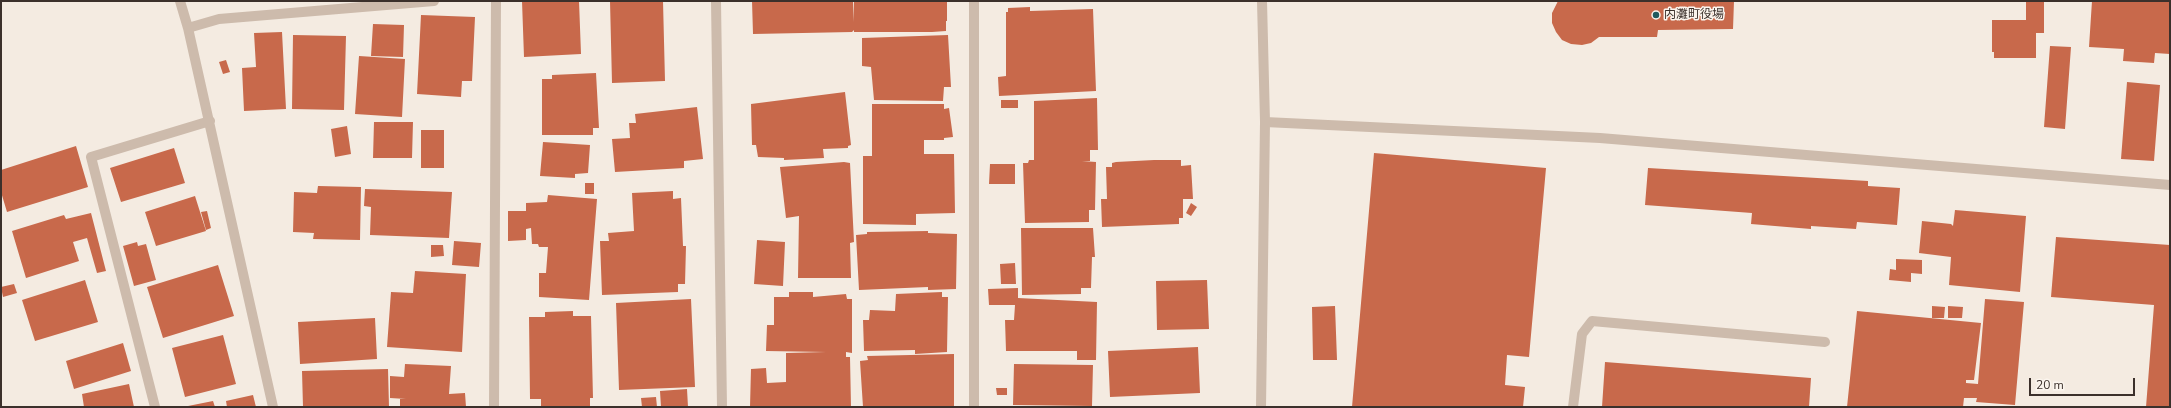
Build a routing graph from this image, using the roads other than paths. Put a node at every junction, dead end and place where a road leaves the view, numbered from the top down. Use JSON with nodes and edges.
{"nodes":[{"id":1,"x":180,"y":1,"type":"edge"},
{"id":2,"x":434,"y":1,"type":"edge"},
{"id":3,"x":496,"y":1,"type":"edge"},
{"id":4,"x":716,"y":1,"type":"edge"},
{"id":5,"x":974,"y":1,"type":"edge"},
{"id":6,"x":1262,"y":1,"type":"edge"},
{"id":7,"x":188,"y":28,"type":"junction"},
{"id":8,"x":210,"y":121,"type":"junction"},
{"id":9,"x":1265,"y":122,"type":"junction"},
{"id":10,"x":2170,"y":185,"type":"edge"},
{"id":11,"x":1825,"y":342,"type":"dead end"},
{"id":12,"x":155,"y":407,"type":"edge"},
{"id":13,"x":273,"y":407,"type":"edge"},
{"id":14,"x":494,"y":407,"type":"edge"},
{"id":15,"x":722,"y":407,"type":"edge"},
{"id":16,"x":974,"y":407,"type":"edge"},
{"id":17,"x":1261,"y":407,"type":"edge"},
{"id":18,"x":1573,"y":407,"type":"edge"}],
"edges":[{"from":1,"to":7,"type":"street"},
{"from":2,"to":7,"type":"street"},
{"from":3,"to":14,"type":"street"},
{"from":4,"to":15,"type":"street"},
{"from":5,"to":16,"type":"street"},
{"from":6,"to":9,"type":"street"},
{"from":7,"to":8,"type":"street"},
{"from":8,"to":12,"type":"street"},
{"from":8,"to":13,"type":"street"},
{"from":9,"to":10,"type":"street"},
{"from":9,"to":17,"type":"street"},
{"from":11,"to":18,"type":"street"}]}
